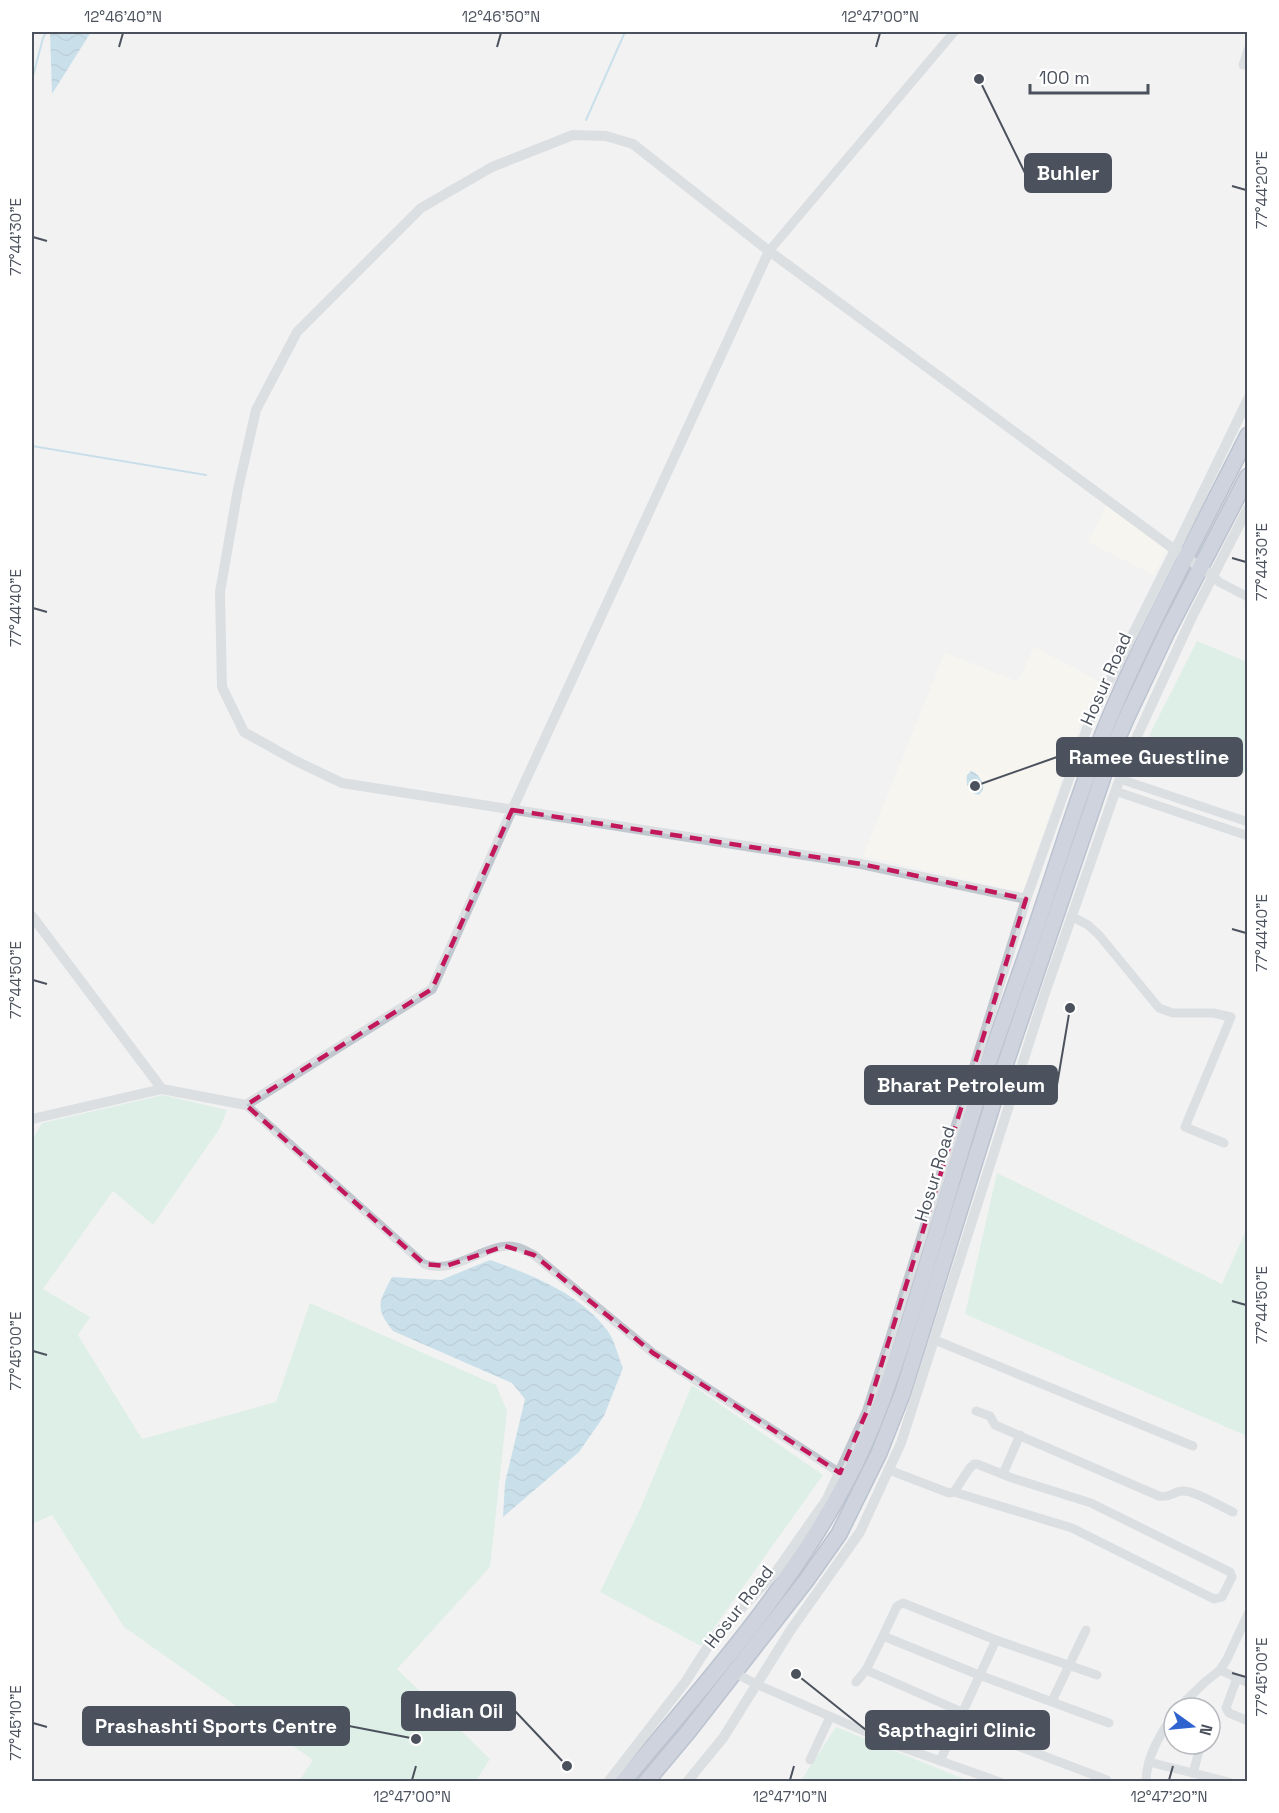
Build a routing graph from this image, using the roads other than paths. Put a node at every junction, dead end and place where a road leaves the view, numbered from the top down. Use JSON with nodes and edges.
{"nodes":[{"id":1,"x":954,"y":32,"type":"edge"},
{"id":2,"x":1248,"y":50,"type":"edge"},
{"id":3,"x":1243,"y":65,"type":"dead end"},
{"id":4,"x":769,"y":251,"type":"junction"},
{"id":5,"x":1248,"y":399,"type":"edge"},
{"id":6,"x":1248,"y":435,"type":"edge"},
{"id":7,"x":1248,"y":476,"type":"edge"},
{"id":8,"x":1248,"y":508,"type":"edge"},
{"id":9,"x":1180,"y":554,"type":"junction"},
{"id":10,"x":1200,"y":566,"type":"junction"},
{"id":11,"x":1215,"y":571,"type":"junction"},
{"id":12,"x":1248,"y":597,"type":"edge"},
{"id":13,"x":1120,"y":779,"type":"junction"},
{"id":14,"x":1116,"y":791,"type":"junction"},
{"id":15,"x":512,"y":810,"type":"junction"},
{"id":16,"x":1248,"y":822,"type":"edge"},
{"id":17,"x":1248,"y":836,"type":"edge"},
{"id":18,"x":1026,"y":898,"type":"junction"},
{"id":19,"x":32,"y":916,"type":"edge"},
{"id":20,"x":1071,"y":916,"type":"junction"},
{"id":21,"x":162,"y":1089,"type":"junction"},
{"id":22,"x":246,"y":1105,"type":"junction"},
{"id":23,"x":32,"y":1119,"type":"edge"},
{"id":24,"x":1224,"y":1143,"type":"dead end"},
{"id":25,"x":935,"y":1340,"type":"junction"},
{"id":26,"x":888,"y":1367,"type":"junction"},
{"id":27,"x":976,"y":1411,"type":"dead end"},
{"id":28,"x":1020,"y":1435,"type":"junction"},
{"id":29,"x":1193,"y":1446,"type":"dead end"},
{"id":30,"x":889,"y":1470,"type":"junction"},
{"id":31,"x":840,"y":1473,"type":"junction"},
{"id":32,"x":1003,"y":1474,"type":"junction"},
{"id":33,"x":954,"y":1492,"type":"junction"},
{"id":34,"x":1233,"y":1512,"type":"dead end"},
{"id":35,"x":1248,"y":1614,"type":"edge"},
{"id":36,"x":1086,"y":1630,"type":"dead end"},
{"id":37,"x":883,"y":1636,"type":"junction"},
{"id":38,"x":996,"y":1640,"type":"junction"},
{"id":39,"x":1068,"y":1665,"type":"junction"},
{"id":40,"x":866,"y":1670,"type":"junction"},
{"id":41,"x":1220,"y":1670,"type":"junction"},
{"id":42,"x":735,"y":1673,"type":"junction"},
{"id":43,"x":979,"y":1675,"type":"junction"},
{"id":44,"x":1097,"y":1675,"type":"dead end"},
{"id":45,"x":1237,"y":1678,"type":"junction"},
{"id":46,"x":856,"y":1682,"type":"dead end"},
{"id":47,"x":1248,"y":1683,"type":"edge"},
{"id":48,"x":756,"y":1684,"type":"junction"},
{"id":49,"x":1190,"y":1696,"type":"edge"},
{"id":50,"x":1052,"y":1701,"type":"junction"},
{"id":51,"x":962,"y":1712,"type":"junction"},
{"id":52,"x":830,"y":1717,"type":"junction"},
{"id":53,"x":1248,"y":1721,"type":"edge"},
{"id":54,"x":957,"y":1723,"type":"junction"},
{"id":55,"x":1109,"y":1723,"type":"dead end"},
{"id":56,"x":1162,"y":1732,"type":"edge"},
{"id":57,"x":1198,"y":1756,"type":"edge"},
{"id":58,"x":810,"y":1760,"type":"dead end"},
{"id":59,"x":940,"y":1761,"type":"junction"},
{"id":60,"x":1149,"y":1762,"type":"junction"},
{"id":61,"x":1193,"y":1773,"type":"junction"},
{"id":62,"x":1107,"y":1780,"type":"dead end"},
{"id":63,"x":615,"y":1781,"type":"edge"},
{"id":64,"x":646,"y":1782,"type":"edge"},
{"id":65,"x":687,"y":1782,"type":"edge"},
{"id":66,"x":1000,"y":1782,"type":"edge"},
{"id":67,"x":1146,"y":1782,"type":"edge"},
{"id":68,"x":1229,"y":1782,"type":"edge"}],
"edges":[{"from":1,"to":4,"type":"street"},
{"from":2,"to":3,"type":"street"},
{"from":4,"to":9,"type":"street"},
{"from":4,"to":15,"type":"street"},
{"from":4,"to":15,"type":"street"},
{"from":5,"to":9,"type":"street"},
{"from":6,"to":9,"type":"highway","name":"Hosur Road"},
{"from":7,"to":10,"type":"highway","name":"Hosur Road"},
{"from":8,"to":11,"type":"street"},
{"from":9,"to":10,"type":"street"},
{"from":9,"to":18,"type":"street"},
{"from":9,"to":26,"type":"highway","name":"Hosur Road"},
{"from":10,"to":11,"type":"street"},
{"from":10,"to":42,"type":"highway","name":"Hosur Road"},
{"from":11,"to":12,"type":"street"},
{"from":11,"to":13,"type":"street"},
{"from":13,"to":14,"type":"street"},
{"from":13,"to":16,"type":"street"},
{"from":14,"to":17,"type":"street"},
{"from":14,"to":20,"type":"street"},
{"from":15,"to":18,"type":"street"},
{"from":15,"to":22,"type":"street"},
{"from":18,"to":26,"type":"street"},
{"from":19,"to":21,"type":"street"},
{"from":20,"to":24,"type":"street"},
{"from":20,"to":25,"type":"street"},
{"from":21,"to":22,"type":"street"},
{"from":21,"to":23,"type":"street"},
{"from":22,"to":31,"type":"street"},
{"from":25,"to":29,"type":"street"},
{"from":25,"to":30,"type":"street"},
{"from":26,"to":31,"type":"street"},
{"from":26,"to":63,"type":"highway","name":"Hosur Road"},
{"from":27,"to":28,"type":"street"},
{"from":28,"to":32,"type":"street"},
{"from":28,"to":34,"type":"street"},
{"from":30,"to":33,"type":"street"},
{"from":30,"to":48,"type":"street"},
{"from":31,"to":63,"type":"street"},
{"from":32,"to":33,"type":"street"},
{"from":32,"to":33,"type":"street"},
{"from":35,"to":41,"type":"street"},
{"from":36,"to":39,"type":"street"},
{"from":37,"to":38,"type":"street"},
{"from":37,"to":40,"type":"street"},
{"from":37,"to":43,"type":"street"},
{"from":38,"to":39,"type":"street"},
{"from":38,"to":43,"type":"street"},
{"from":39,"to":44,"type":"street"},
{"from":39,"to":50,"type":"street"},
{"from":40,"to":46,"type":"street"},
{"from":40,"to":51,"type":"street"},
{"from":41,"to":45,"type":"street"},
{"from":41,"to":49,"type":"street"},
{"from":42,"to":48,"type":"street"},
{"from":42,"to":64,"type":"highway","name":"Hosur Road"},
{"from":43,"to":50,"type":"street"},
{"from":43,"to":51,"type":"street"},
{"from":45,"to":47,"type":"street"},
{"from":45,"to":53,"type":"street"},
{"from":48,"to":52,"type":"street"},
{"from":48,"to":65,"type":"street"},
{"from":50,"to":55,"type":"street"},
{"from":51,"to":54,"type":"street"},
{"from":52,"to":58,"type":"street"},
{"from":52,"to":59,"type":"street"},
{"from":54,"to":59,"type":"street"},
{"from":54,"to":62,"type":"street"},
{"from":56,"to":60,"type":"street"},
{"from":57,"to":61,"type":"street"},
{"from":59,"to":66,"type":"street"},
{"from":60,"to":61,"type":"street"},
{"from":60,"to":67,"type":"street"},
{"from":61,"to":68,"type":"street"}]}
